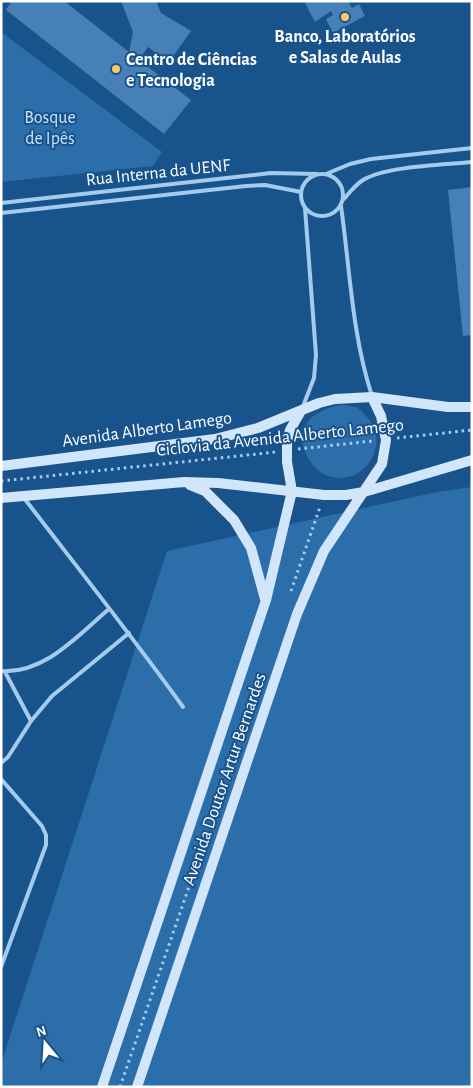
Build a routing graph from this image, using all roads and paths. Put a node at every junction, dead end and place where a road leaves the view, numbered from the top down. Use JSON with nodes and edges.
{"nodes":[{"id":1,"x":472,"y":148,"type":"edge"},
{"id":2,"x":472,"y":162,"type":"edge"},
{"id":3,"x":317,"y":174,"type":"junction"},
{"id":4,"x":326,"y":174,"type":"junction"},
{"id":5,"x":301,"y":192,"type":"junction"},
{"id":6,"x":344,"y":199,"type":"junction"},
{"id":7,"x":1,"y":204,"type":"edge"},
{"id":8,"x":341,"y":206,"type":"junction"},
{"id":9,"x":305,"y":208,"type":"junction"},
{"id":10,"x":1,"y":213,"type":"edge"},
{"id":11,"x":372,"y":397,"type":"junction"},
{"id":12,"x":472,"y":407,"type":"edge"},
{"id":13,"x":301,"y":411,"type":"junction"},
{"id":14,"x":472,"y":430,"type":"edge"},
{"id":15,"x":386,"y":440,"type":"junction"},
{"id":16,"x":287,"y":450,"type":"junction"},
{"id":17,"x":472,"y":460,"type":"edge"},
{"id":18,"x":1,"y":466,"type":"edge"},
{"id":19,"x":1,"y":482,"type":"edge"},
{"id":20,"x":184,"y":482,"type":"junction"},
{"id":21,"x":292,"y":491,"type":"junction"},
{"id":22,"x":364,"y":492,"type":"junction"},
{"id":23,"x":23,"y":496,"type":"junction"},
{"id":24,"x":1,"y":498,"type":"edge"},
{"id":25,"x":266,"y":600,"type":"junction"},
{"id":26,"x":109,"y":609,"type":"junction"},
{"id":27,"x":129,"y":633,"type":"junction"},
{"id":28,"x":3,"y":672,"type":"edge"},
{"id":29,"x":184,"y":707,"type":"dead end"},
{"id":30,"x":30,"y":721,"type":"junction"},
{"id":31,"x":1,"y":763,"type":"edge"},
{"id":32,"x":1,"y":779,"type":"edge"},
{"id":33,"x":1,"y":967,"type":"edge"},
{"id":34,"x":102,"y":1087,"type":"edge"},
{"id":35,"x":137,"y":1087,"type":"edge"}],
"edges":[{"from":1,"to":4,"type":"lane","name":"Rua Interna da UENF"},
{"from":2,"to":6,"type":"lane"},
{"from":3,"to":4,"type":"lane","name":"Rua Interna da UENF"},
{"from":3,"to":5,"type":"lane"},
{"from":3,"to":7,"type":"lane","name":"Rua Interna da UENF"},
{"from":4,"to":6,"type":"lane"},
{"from":5,"to":9,"type":"lane"},
{"from":5,"to":10,"type":"lane","name":"Rua Interna da UENF"},
{"from":6,"to":8,"type":"lane"},
{"from":8,"to":9,"type":"lane"},
{"from":8,"to":11,"type":"lane"},
{"from":9,"to":13,"type":"lane"},
{"from":11,"to":12,"type":"main road","name":"Avenida Alberto Lamego"},
{"from":11,"to":13,"type":"main road","name":"Avenida Alberto Lamego"},
{"from":11,"to":15,"type":"main road"},
{"from":13,"to":16,"type":"main road"},
{"from":13,"to":18,"type":"main road","name":"Avenida Alberto Lamego"},
{"from":14,"to":15,"type":"path","name":"Ciclovia da Avenida Alberto Lamego"},
{"from":15,"to":16,"type":"path","name":"Ciclovia da Avenida Alberto Lamego"},
{"from":15,"to":22,"type":"main road","name":"Avenida Doutor Artur Bernardes"},
{"from":16,"to":19,"type":"path","name":"Ciclovia da Avenida Alberto Lamego"},
{"from":16,"to":21,"type":"main road"},
{"from":17,"to":22,"type":"main road"},
{"from":20,"to":21,"type":"main road"},
{"from":20,"to":23,"type":"main road"},
{"from":20,"to":25,"type":"main road"},
{"from":21,"to":22,"type":"main road"},
{"from":21,"to":25,"type":"main road","name":"Avenida Doutor Artur Bernardes"},
{"from":22,"to":35,"type":"main road","name":"Avenida Doutor Artur Bernardes"},
{"from":23,"to":24,"type":"main road"},
{"from":23,"to":26,"type":"lane"},
{"from":25,"to":34,"type":"main road","name":"Avenida Doutor Artur Bernardes"},
{"from":26,"to":27,"type":"lane"},
{"from":26,"to":28,"type":"lane"},
{"from":27,"to":29,"type":"lane"},
{"from":27,"to":30,"type":"lane"},
{"from":28,"to":30,"type":"lane"},
{"from":30,"to":31,"type":"lane"},
{"from":32,"to":33,"type":"lane"}]}
